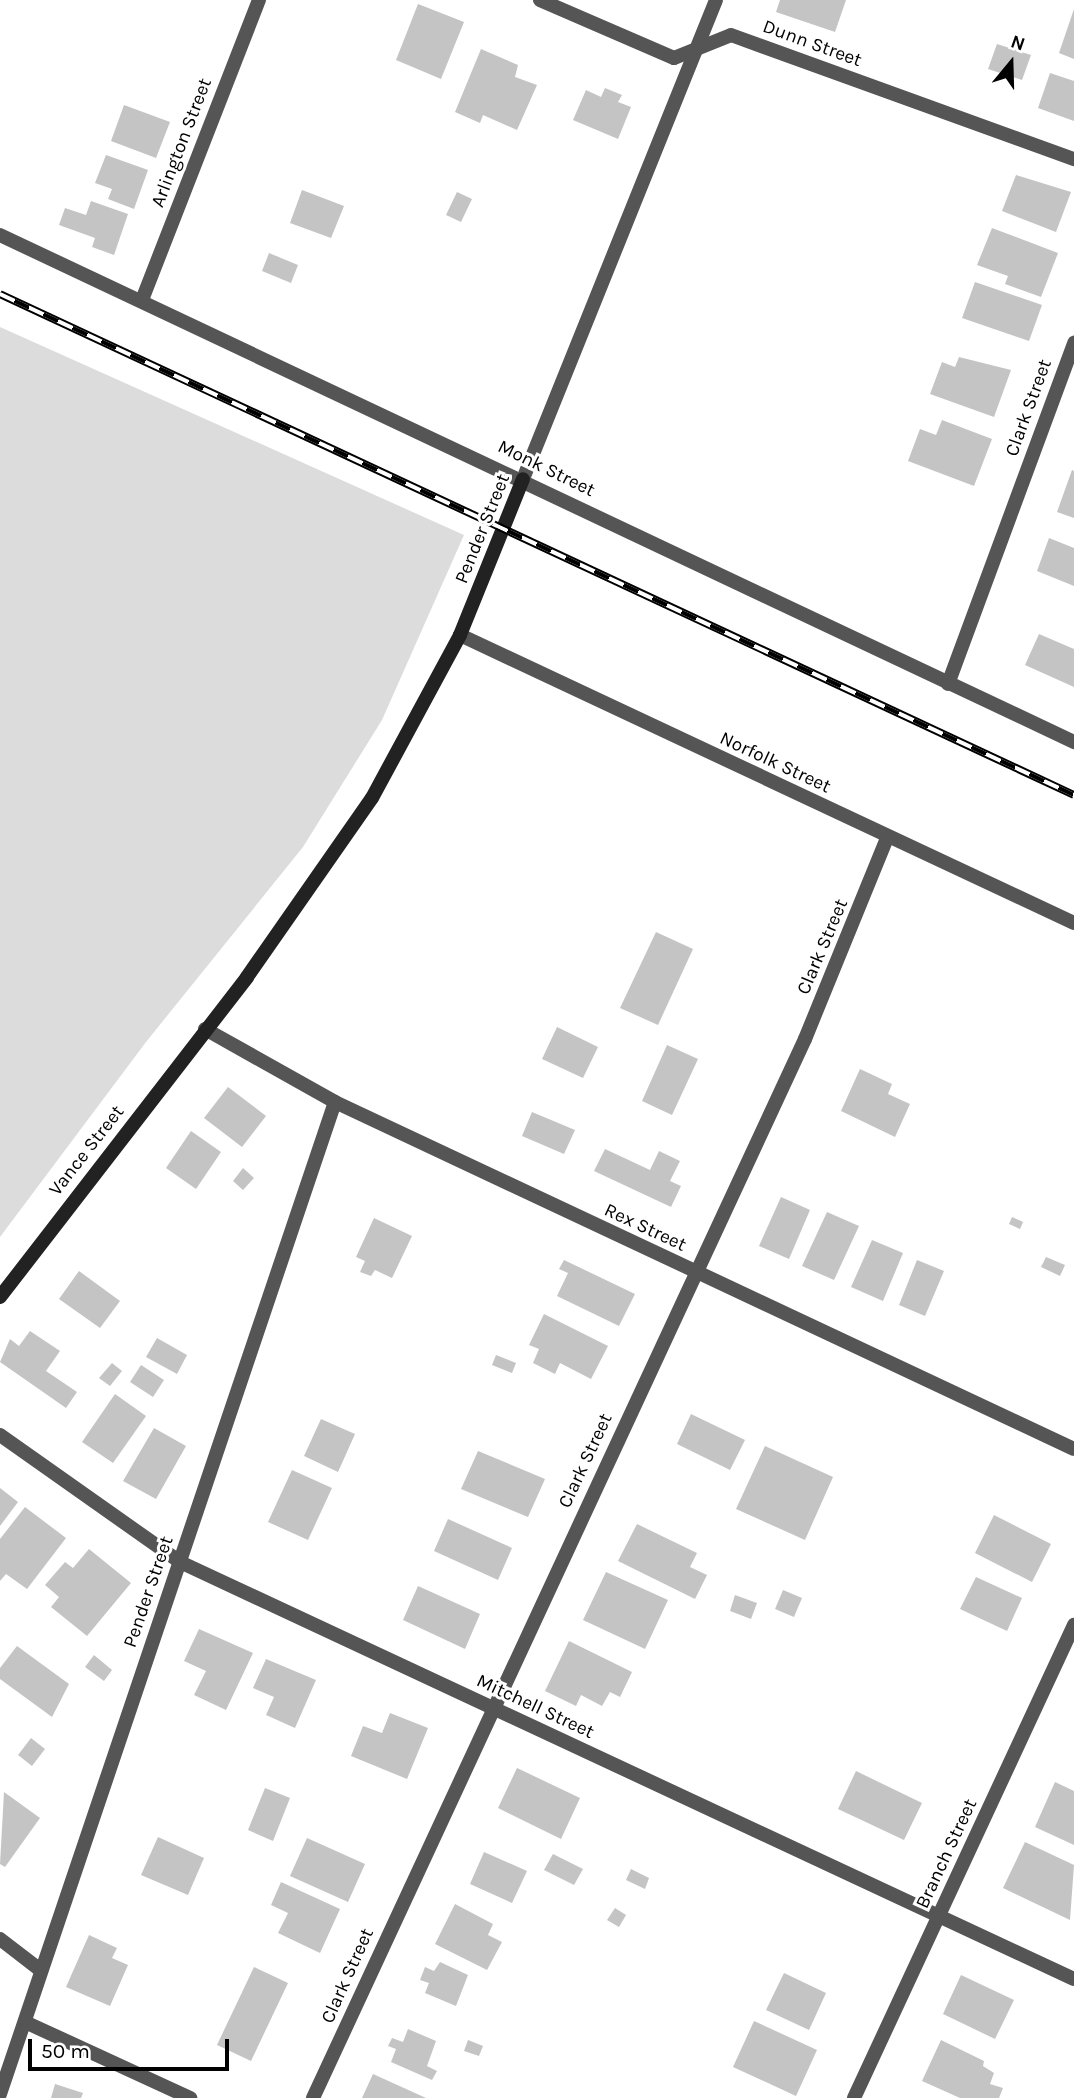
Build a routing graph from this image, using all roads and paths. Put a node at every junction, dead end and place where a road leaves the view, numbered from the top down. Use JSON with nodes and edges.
{"nodes":[{"id":1,"x":258,"y":0,"type":"edge"},
{"id":2,"x":540,"y":0,"type":"edge"},
{"id":3,"x":716,"y":0,"type":"edge"},
{"id":4,"x":697,"y":48,"type":"junction"},
{"id":5,"x":1074,"y":159,"type":"edge"},
{"id":6,"x":0,"y":235,"type":"edge"},
{"id":7,"x":142,"y":300,"type":"junction"},
{"id":8,"x":1074,"y":343,"type":"edge"},
{"id":9,"x":523,"y":479,"type":"junction"},
{"id":10,"x":460,"y":635,"type":"junction"},
{"id":11,"x":948,"y":684,"type":"junction"},
{"id":12,"x":1074,"y":742,"type":"edge"},
{"id":13,"x":887,"y":838,"type":"junction"},
{"id":14,"x":1074,"y":923,"type":"edge"},
{"id":15,"x":205,"y":1030,"type":"junction"},
{"id":16,"x":335,"y":1102,"type":"junction"},
{"id":17,"x":696,"y":1274,"type":"junction"},
{"id":18,"x":0,"y":1297,"type":"edge"},
{"id":19,"x":0,"y":1435,"type":"edge"},
{"id":20,"x":1074,"y":1449,"type":"edge"},
{"id":21,"x":180,"y":1562,"type":"junction"},
{"id":22,"x":1074,"y":1625,"type":"edge"},
{"id":23,"x":491,"y":1707,"type":"junction"},
{"id":24,"x":940,"y":1916,"type":"junction"},
{"id":25,"x":0,"y":1940,"type":"edge"},
{"id":26,"x":39,"y":1969,"type":"junction"},
{"id":27,"x":1074,"y":1979,"type":"edge"},
{"id":28,"x":25,"y":2022,"type":"junction"},
{"id":29,"x":0,"y":2094,"type":"edge"},
{"id":30,"x":190,"y":2098,"type":"edge"},
{"id":31,"x":313,"y":2098,"type":"edge"},
{"id":32,"x":854,"y":2098,"type":"edge"}],
"edges":[{"from":1,"to":7,"type":"street","name":"Arlington Street"},
{"from":2,"to":4,"type":"street","name":"Dunn Street"},
{"from":3,"to":4,"type":"street","name":"Pender Street"},
{"from":4,"to":5,"type":"street","name":"Dunn Street"},
{"from":4,"to":9,"type":"street","name":"Pender Street"},
{"from":6,"to":7,"type":"street","name":"Monk Street"},
{"from":7,"to":9,"type":"street","name":"Monk Street"},
{"from":8,"to":11,"type":"street","name":"Clark Street"},
{"from":9,"to":10,"type":"street","name":"Pender Street"},
{"from":9,"to":11,"type":"street","name":"Monk Street"},
{"from":10,"to":13,"type":"street","name":"Norfolk Street"},
{"from":10,"to":15,"type":"street","name":"Pender Street"},
{"from":11,"to":12,"type":"street","name":"Monk Street"},
{"from":13,"to":14,"type":"street","name":"Norfolk Street"},
{"from":13,"to":17,"type":"street","name":"Clark Street"},
{"from":15,"to":16,"type":"street","name":"Rex Street"},
{"from":15,"to":18,"type":"street","name":"Vance Street"},
{"from":16,"to":17,"type":"street","name":"Rex Street"},
{"from":16,"to":21,"type":"street","name":"Pender Street"},
{"from":17,"to":20,"type":"street","name":"Rex Street"},
{"from":17,"to":23,"type":"street","name":"Clark Street"},
{"from":19,"to":21,"type":"street","name":"Mitchell Street"},
{"from":21,"to":23,"type":"street","name":"Mitchell Street"},
{"from":21,"to":26,"type":"street","name":"Pender Street"},
{"from":22,"to":24,"type":"street","name":"Branch Street"},
{"from":23,"to":24,"type":"street","name":"Mitchell Street"},
{"from":23,"to":31,"type":"street","name":"Clark Street"},
{"from":24,"to":27,"type":"street","name":"Mitchell Street"},
{"from":24,"to":32,"type":"street","name":"Branch Street"},
{"from":25,"to":26,"type":"street"},
{"from":26,"to":28,"type":"street","name":"Pender Street"},
{"from":28,"to":29,"type":"street","name":"Pender Street"},
{"from":28,"to":30,"type":"street"}]}
